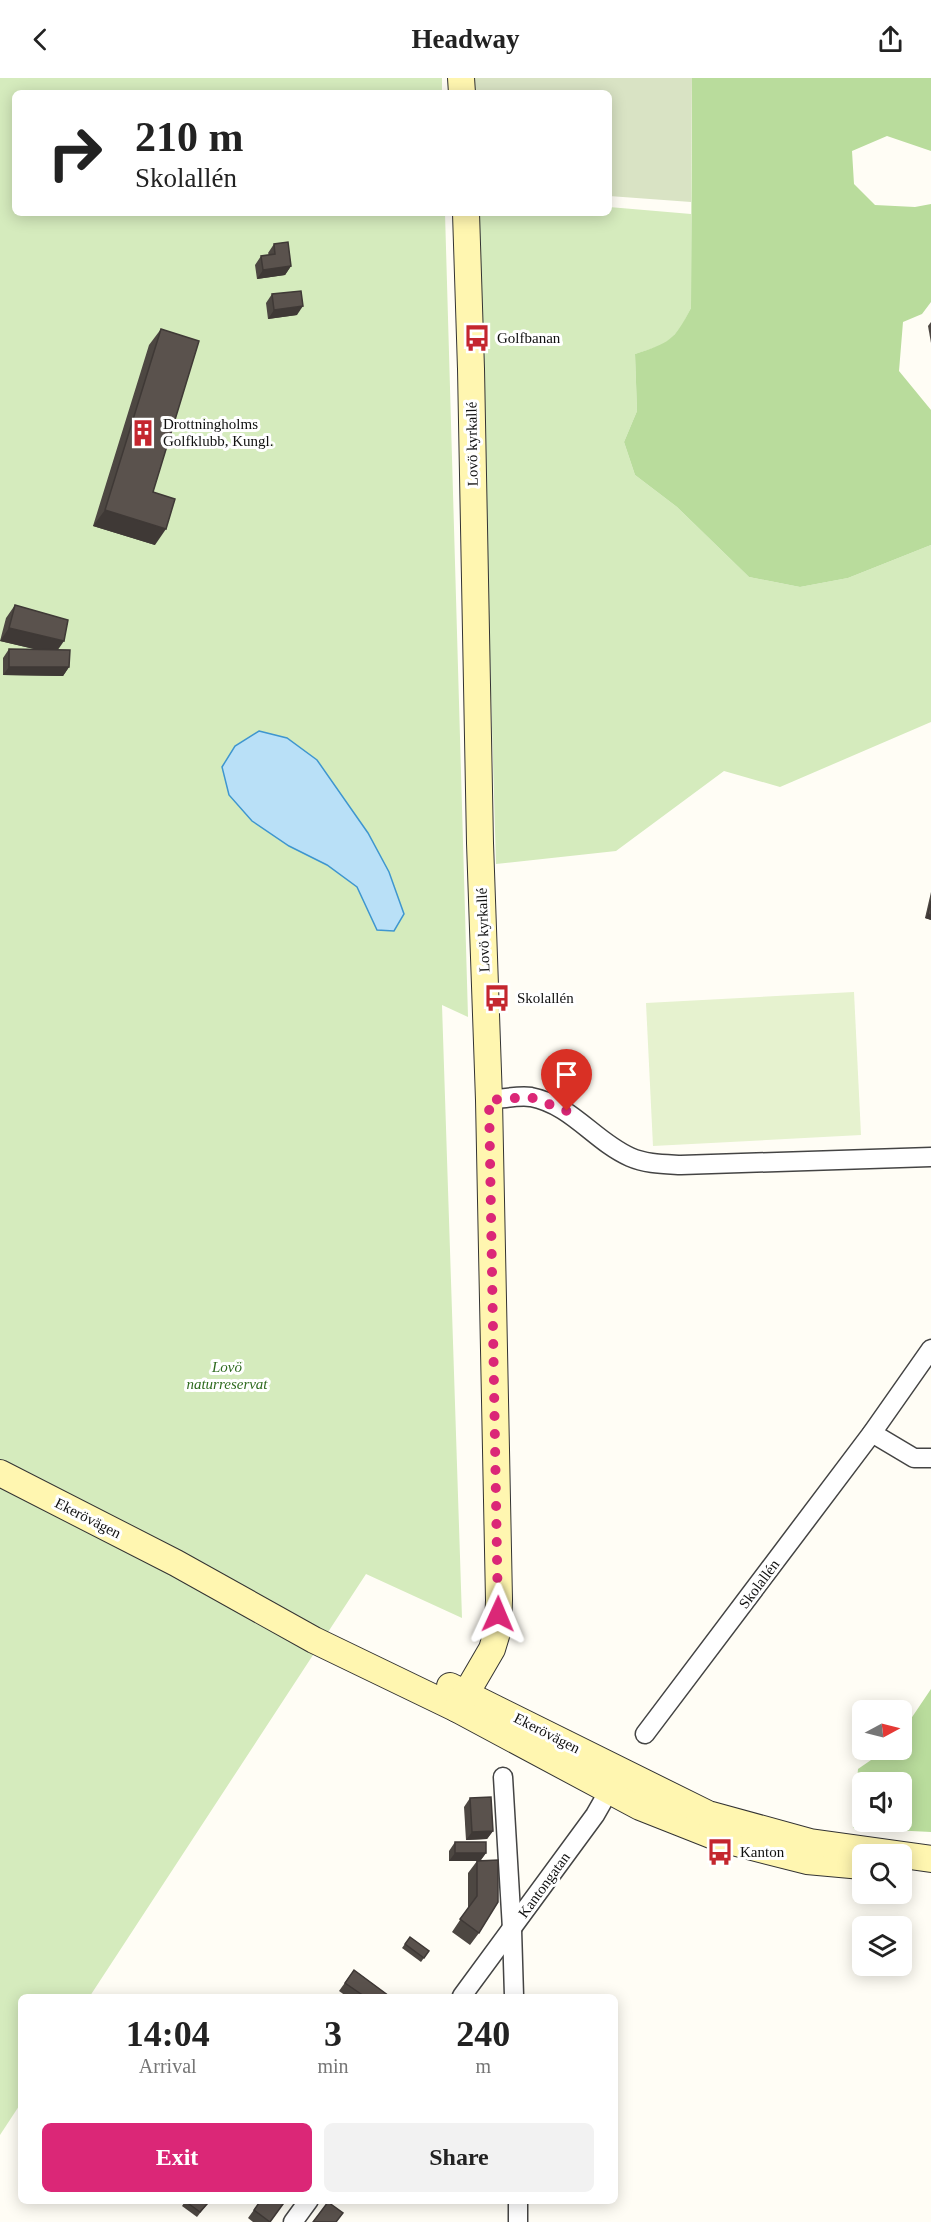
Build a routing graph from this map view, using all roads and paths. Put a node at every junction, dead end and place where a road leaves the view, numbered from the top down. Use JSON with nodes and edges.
{"nodes":[{"id":1,"x":466,"y":216,"type":"edge"},
{"id":2,"x":489,"y":1100,"type":"junction"},
{"id":3,"x":931,"y":1157,"type":"edge"},
{"id":4,"x":931,"y":1349,"type":"edge"},
{"id":5,"x":872,"y":1433,"type":"junction"},
{"id":6,"x":931,"y":1458,"type":"edge"},
{"id":7,"x":0,"y":1473,"type":"edge"},
{"id":8,"x":461,"y":1701,"type":"junction"},
{"id":9,"x":645,"y":1734,"type":"dead end"},
{"id":10,"x":503,"y":1777,"type":"dead end"},
{"id":11,"x":614,"y":1780,"type":"junction"},
{"id":12,"x":931,"y":1859,"type":"edge"},
{"id":13,"x":852,"y":1865,"type":"edge"},
{"id":14,"x":931,"y":1869,"type":"edge"},
{"id":15,"x":912,"y":1870,"type":"edge"},
{"id":16,"x":512,"y":1929,"type":"junction"},
{"id":17,"x":463,"y":1994,"type":"edge"},
{"id":18,"x":514,"y":1994,"type":"edge"},
{"id":19,"x":306,"y":2204,"type":"edge"},
{"id":20,"x":518,"y":2204,"type":"edge"},
{"id":21,"x":293,"y":2222,"type":"edge"},
{"id":22,"x":518,"y":2222,"type":"edge"}],
"edges":[{"from":1,"to":2,"type":"street","name":"Lovö kyrkallé"},
{"from":2,"to":3,"type":"street"},
{"from":2,"to":8,"type":"street","name":"Lovö kyrkallé"},
{"from":4,"to":5,"type":"street","name":"Skolallén"},
{"from":5,"to":6,"type":"street"},
{"from":5,"to":9,"type":"street","name":"Skolallén"},
{"from":7,"to":8,"type":"street","name":"Ekerövägen"},
{"from":8,"to":11,"type":"street","name":"Ekerövägen"},
{"from":10,"to":16,"type":"street"},
{"from":11,"to":12,"type":"street","name":"Ekerövägen"},
{"from":11,"to":13,"type":"street","name":"Ekerövägen"},
{"from":11,"to":16,"type":"street","name":"Kantongatan"},
{"from":14,"to":15,"type":"street"},
{"from":16,"to":17,"type":"street","name":"Kantongatan"},
{"from":16,"to":18,"type":"street"},
{"from":19,"to":21,"type":"street"},
{"from":20,"to":22,"type":"street"}]}
